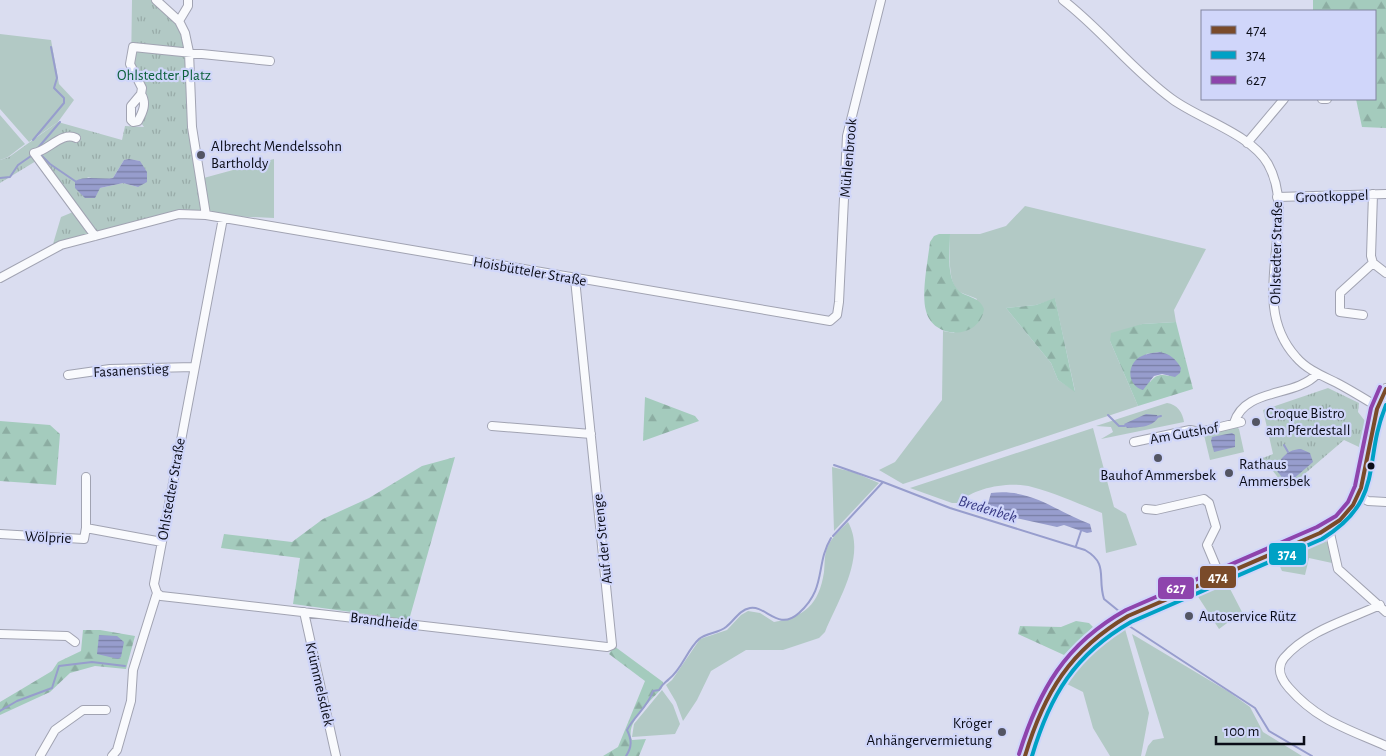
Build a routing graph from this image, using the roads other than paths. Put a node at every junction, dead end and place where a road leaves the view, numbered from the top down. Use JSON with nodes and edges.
{"nodes":[{"id":1,"x":156,"y":0,"type":"edge"},
{"id":2,"x":188,"y":0,"type":"edge"},
{"id":3,"x":881,"y":0,"type":"edge"},
{"id":4,"x":1063,"y":0,"type":"edge"},
{"id":5,"x":179,"y":21,"type":"junction"},
{"id":6,"x":189,"y":52,"type":"junction"},
{"id":7,"x":270,"y":61,"type":"dead end"},
{"id":8,"x":141,"y":94,"type":"dead end"},
{"id":9,"x":1283,"y":100,"type":"edge"},
{"id":10,"x":76,"y":138,"type":"dead end"},
{"id":11,"x":1247,"y":143,"type":"junction"},
{"id":12,"x":1373,"y":194,"type":"junction"},
{"id":13,"x":1386,"y":194,"type":"edge"},
{"id":14,"x":1277,"y":197,"type":"junction"},
{"id":15,"x":206,"y":214,"type":"junction"},
{"id":16,"x":223,"y":218,"type":"junction"},
{"id":17,"x":95,"y":236,"type":"junction"},
{"id":18,"x":1373,"y":263,"type":"junction"},
{"id":19,"x":1386,"y":273,"type":"edge"},
{"id":20,"x":0,"y":278,"type":"edge"},
{"id":21,"x":575,"y":278,"type":"junction"},
{"id":22,"x":1363,"y":314,"type":"dead end"},
{"id":23,"x":835,"y":318,"type":"joint"},
{"id":24,"x":194,"y":367,"type":"junction"},
{"id":25,"x":68,"y":374,"type":"dead end"},
{"id":26,"x":1317,"y":374,"type":"junction"},
{"id":27,"x":1386,"y":389,"type":"edge"},
{"id":28,"x":1382,"y":410,"type":"edge"},
{"id":29,"x":492,"y":426,"type":"dead end"},
{"id":30,"x":591,"y":434,"type":"junction"},
{"id":31,"x":1134,"y":442,"type":"dead end"},
{"id":32,"x":86,"y":477,"type":"dead end"},
{"id":33,"x":1359,"y":496,"type":"junction"},
{"id":34,"x":1386,"y":502,"type":"edge"},
{"id":35,"x":1146,"y":509,"type":"dead end"},
{"id":36,"x":86,"y":528,"type":"junction"},
{"id":37,"x":1329,"y":529,"type":"junction"},
{"id":38,"x":0,"y":534,"type":"edge"},
{"id":39,"x":162,"y":542,"type":"junction"},
{"id":40,"x":1220,"y":576,"type":"junction"},
{"id":41,"x":157,"y":593,"type":"junction"},
{"id":42,"x":1380,"y":605,"type":"junction"},
{"id":43,"x":304,"y":612,"type":"junction"},
{"id":44,"x":1386,"y":612,"type":"edge"},
{"id":45,"x":0,"y":634,"type":"edge"},
{"id":46,"x":75,"y":642,"type":"dead end"},
{"id":47,"x":612,"y":645,"type":"joint"},
{"id":48,"x":106,"y":710,"type":"dead end"},
{"id":49,"x":1386,"y":746,"type":"edge"},
{"id":50,"x":40,"y":756,"type":"edge"},
{"id":51,"x":112,"y":756,"type":"edge"},
{"id":52,"x":336,"y":756,"type":"edge"},
{"id":53,"x":1025,"y":756,"type":"edge"}],
"edges":[{"from":1,"to":5,"type":"street"},
{"from":2,"to":5,"type":"street"},
{"from":3,"to":23,"type":"street","name":"Mühlenbrook"},
{"from":4,"to":11,"type":"street","name":"Ohlstedter Straße"},
{"from":5,"to":6,"type":"street"},
{"from":6,"to":7,"type":"street"},
{"from":6,"to":8,"type":"street"},
{"from":6,"to":15,"type":"street"},
{"from":9,"to":11,"type":"street"},
{"from":10,"to":17,"type":"street"},
{"from":11,"to":14,"type":"street","name":"Ohlstedter Straße"},
{"from":12,"to":13,"type":"street","name":"Grootkoppel"},
{"from":12,"to":14,"type":"street","name":"Grootkoppel"},
{"from":12,"to":18,"type":"street"},
{"from":14,"to":26,"type":"street","name":"Ohlstedter Straße"},
{"from":15,"to":16,"type":"street"},
{"from":15,"to":17,"type":"street"},
{"from":16,"to":21,"type":"street","name":"Hoisbütteler Straße"},
{"from":16,"to":24,"type":"street","name":"Ohlstedter Straße"},
{"from":17,"to":20,"type":"street"},
{"from":18,"to":19,"type":"street"},
{"from":18,"to":22,"type":"street"},
{"from":21,"to":23,"type":"street","name":"Hoisbütteler Straße"},
{"from":21,"to":30,"type":"street","name":"Auf der Strenge"},
{"from":24,"to":25,"type":"street","name":"Fasanenstieg"},
{"from":24,"to":39,"type":"street","name":"Ohlstedter Straße"},
{"from":26,"to":28,"type":"street","name":"Ohlstedter Straße"},
{"from":26,"to":31,"type":"street","name":"Am Gutshof"},
{"from":27,"to":28,"type":"main road"},
{"from":28,"to":33,"type":"main road"},
{"from":29,"to":30,"type":"street"},
{"from":30,"to":47,"type":"street","name":"Auf der Strenge"},
{"from":32,"to":36,"type":"street","name":"Wölprie"},
{"from":33,"to":34,"type":"street"},
{"from":33,"to":37,"type":"main road"},
{"from":35,"to":40,"type":"street"},
{"from":36,"to":38,"type":"street","name":"Wölprie"},
{"from":36,"to":39,"type":"street","name":"Wölprie"},
{"from":37,"to":40,"type":"main road"},
{"from":37,"to":42,"type":"street"},
{"from":39,"to":41,"type":"street","name":"Ohlstedter Straße"},
{"from":40,"to":53,"type":"main road"},
{"from":41,"to":43,"type":"street","name":"Brandheide"},
{"from":41,"to":51,"type":"street","name":"Ohlstedter Straße"},
{"from":42,"to":44,"type":"street"},
{"from":42,"to":49,"type":"street"},
{"from":43,"to":47,"type":"street","name":"Brandheide"},
{"from":43,"to":52,"type":"street","name":"Krümmelsdiek"},
{"from":45,"to":46,"type":"street"},
{"from":48,"to":50,"type":"street"}]}
